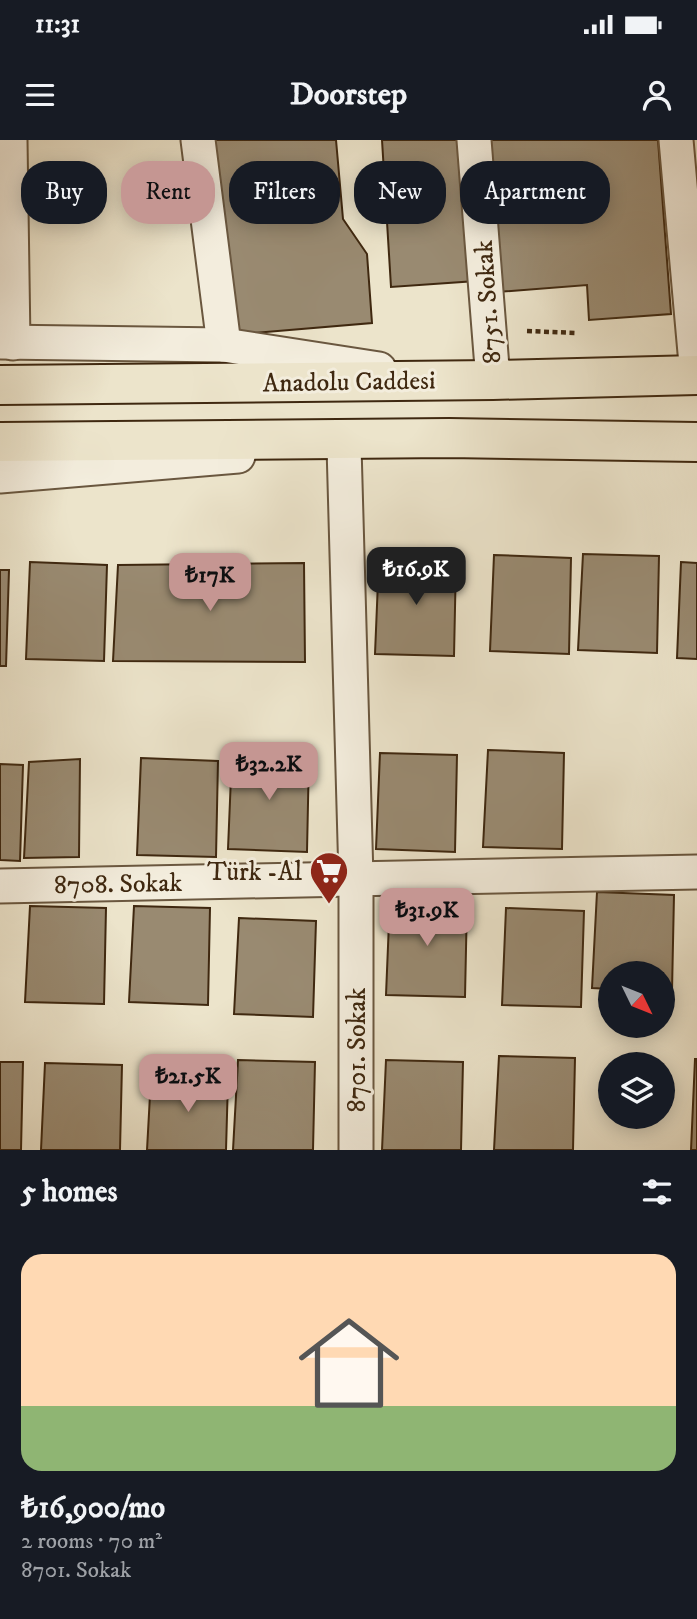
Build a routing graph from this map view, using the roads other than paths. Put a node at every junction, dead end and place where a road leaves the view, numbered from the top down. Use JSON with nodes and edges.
{"nodes":[{"id":1,"x":10,"y":140,"type":"edge"},
{"id":2,"x":198,"y":140,"type":"edge"},
{"id":3,"x":474,"y":140,"type":"edge"},
{"id":4,"x":676,"y":140,"type":"edge"},
{"id":5,"x":6,"y":343,"type":"edge"},
{"id":6,"x":224,"y":345,"type":"junction"},
{"id":7,"x":697,"y":375,"type":"edge"},
{"id":8,"x":447,"y":379,"type":"junction"},
{"id":9,"x":493,"y":380,"type":"junction"},
{"id":10,"x":0,"y":385,"type":"edge"},
{"id":11,"x":449,"y":438,"type":"junction"},
{"id":12,"x":0,"y":442,"type":"edge"},
{"id":13,"x":697,"y":442,"type":"edge"},
{"id":14,"x":344,"y":446,"type":"junction"},
{"id":15,"x":0,"y":476,"type":"edge"},
{"id":16,"x":697,"y":872,"type":"edge"},
{"id":17,"x":356,"y":878,"type":"junction"},
{"id":18,"x":0,"y":886,"type":"edge"},
{"id":19,"x":356,"y":1150,"type":"edge"}],
"edges":[{"from":1,"to":5,"type":"street"},
{"from":2,"to":6,"type":"street"},
{"from":3,"to":9,"type":"street","name":"8751. Sokak"},
{"from":4,"to":7,"type":"street"},
{"from":5,"to":6,"type":"street"},
{"from":6,"to":8,"type":"street"},
{"from":7,"to":9,"type":"highway","name":"Anadolu Caddesi"},
{"from":8,"to":9,"type":"highway","name":"Anadolu Caddesi"},
{"from":8,"to":10,"type":"highway","name":"Anadolu Caddesi"},
{"from":11,"to":12,"type":"highway"},
{"from":11,"to":13,"type":"highway"},
{"from":11,"to":14,"type":"street"},
{"from":14,"to":15,"type":"street"},
{"from":14,"to":17,"type":"street","name":"8701. Sokak"},
{"from":16,"to":17,"type":"street","name":"8708. Sokak"},
{"from":17,"to":18,"type":"street","name":"8708. Sokak"},
{"from":17,"to":19,"type":"street","name":"8701. Sokak"}]}
